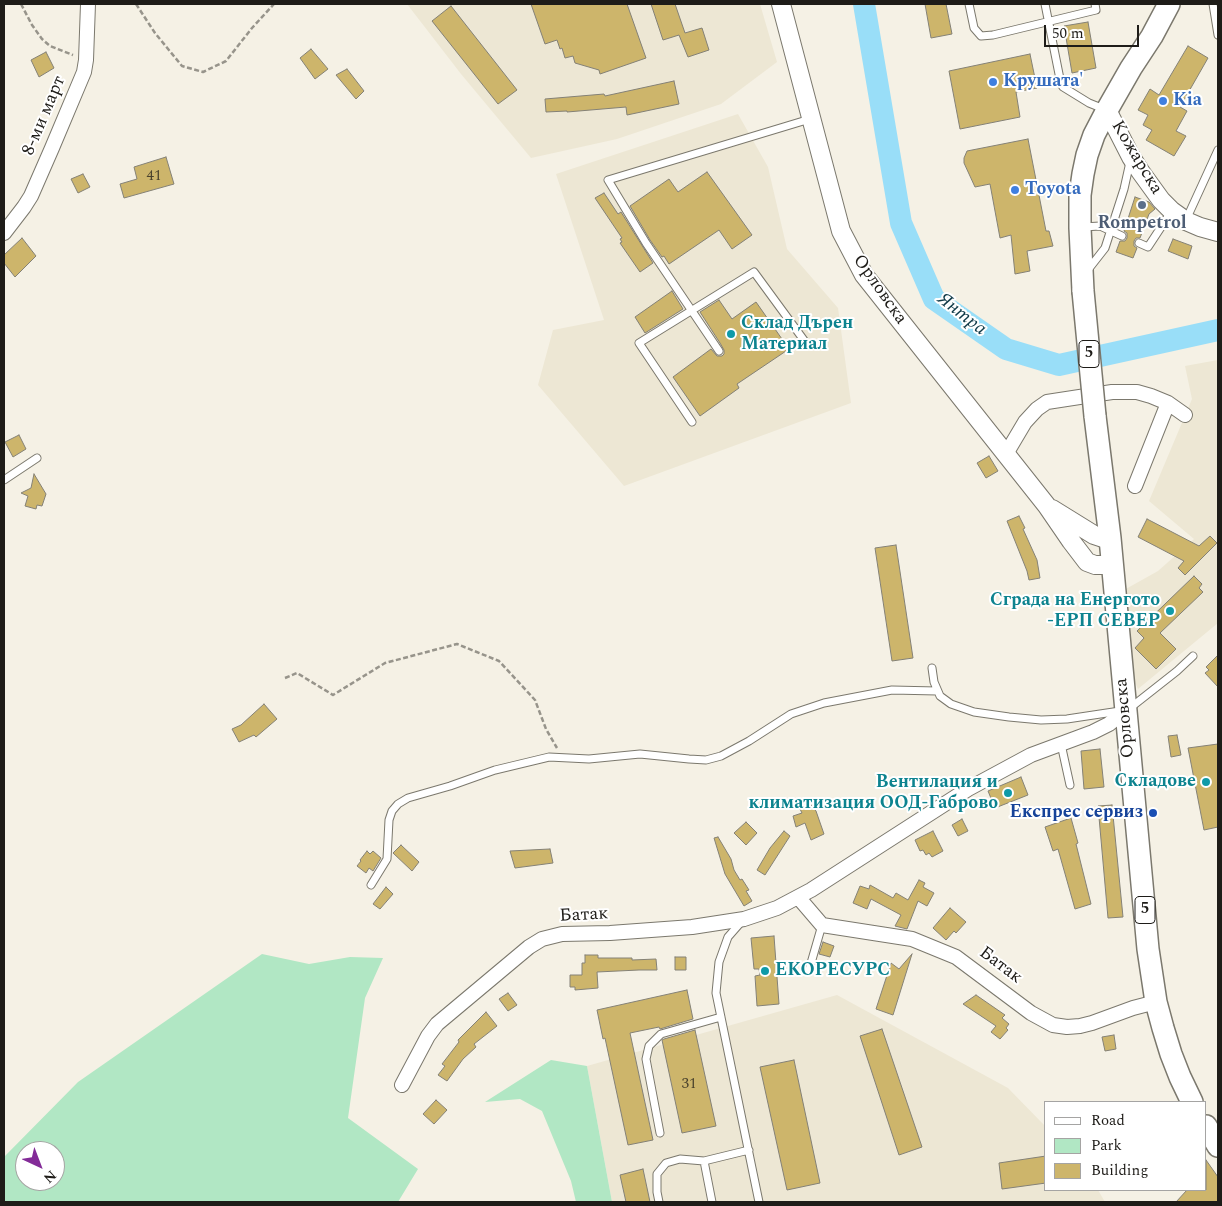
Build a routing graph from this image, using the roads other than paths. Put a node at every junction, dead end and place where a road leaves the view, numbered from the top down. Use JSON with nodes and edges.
{"nodes":[{"id":1,"x":88,"y":4,"type":"edge"},
{"id":2,"x":781,"y":4,"type":"edge"},
{"id":3,"x":969,"y":4,"type":"edge"},
{"id":4,"x":1044,"y":4,"type":"edge"},
{"id":5,"x":1095,"y":4,"type":"edge"},
{"id":6,"x":1169,"y":4,"type":"edge"},
{"id":7,"x":1213,"y":4,"type":"edge"},
{"id":8,"x":1048,"y":22,"type":"junction"},
{"id":9,"x":1218,"y":35,"type":"edge"},
{"id":10,"x":1107,"y":110,"type":"junction"},
{"id":11,"x":811,"y":119,"type":"junction"},
{"id":12,"x":1218,"y":150,"type":"edge"},
{"id":13,"x":1131,"y":157,"type":"junction"},
{"id":14,"x":1179,"y":216,"type":"junction"},
{"id":15,"x":1080,"y":228,"type":"junction"},
{"id":16,"x":1111,"y":231,"type":"junction"},
{"id":17,"x":1218,"y":232,"type":"edge"},
{"id":18,"x":4,"y":233,"type":"edge"},
{"id":19,"x":1122,"y":236,"type":"dead end"},
{"id":20,"x":1138,"y":243,"type":"dead end"},
{"id":21,"x":1082,"y":284,"type":"junction"},
{"id":22,"x":692,"y":310,"type":"junction"},
{"id":23,"x":806,"y":342,"type":"dead end"},
{"id":24,"x":720,"y":351,"type":"dead end"},
{"id":25,"x":1168,"y":403,"type":"junction"},
{"id":26,"x":1185,"y":415,"type":"dead end"},
{"id":27,"x":692,"y":422,"type":"dead end"},
{"id":28,"x":1006,"y":454,"type":"junction"},
{"id":29,"x":37,"y":458,"type":"dead end"},
{"id":30,"x":4,"y":480,"type":"edge"},
{"id":31,"x":1135,"y":486,"type":"dead end"},
{"id":32,"x":1047,"y":506,"type":"junction"},
{"id":33,"x":1110,"y":538,"type":"junction"},
{"id":34,"x":1112,"y":565,"type":"junction"},
{"id":35,"x":1194,"y":656,"type":"dead end"},
{"id":36,"x":932,"y":668,"type":"dead end"},
{"id":37,"x":937,"y":691,"type":"junction"},
{"id":38,"x":1126,"y":710,"type":"junction"},
{"id":39,"x":1061,"y":744,"type":"junction"},
{"id":40,"x":1070,"y":786,"type":"dead end"},
{"id":41,"x":370,"y":885,"type":"dead end"},
{"id":42,"x":798,"y":897,"type":"junction"},
{"id":43,"x":744,"y":919,"type":"junction"},
{"id":44,"x":822,"y":925,"type":"junction"},
{"id":45,"x":809,"y":970,"type":"dead end"},
{"id":46,"x":1156,"y":1002,"type":"junction"},
{"id":47,"x":721,"y":1018,"type":"junction"},
{"id":48,"x":402,"y":1085,"type":"dead end"},
{"id":49,"x":1192,"y":1101,"type":"edge"},
{"id":50,"x":1207,"y":1128,"type":"edge"},
{"id":51,"x":660,"y":1134,"type":"dead end"},
{"id":52,"x":1218,"y":1146,"type":"edge"},
{"id":53,"x":749,"y":1150,"type":"junction"},
{"id":54,"x":704,"y":1161,"type":"junction"},
{"id":55,"x":659,"y":1202,"type":"edge"},
{"id":56,"x":712,"y":1202,"type":"edge"},
{"id":57,"x":760,"y":1202,"type":"edge"}],
"edges":[{"from":1,"to":18,"type":"street","name":"8-ми март"},
{"from":2,"to":11,"type":"street","name":"Орловска"},
{"from":3,"to":8,"type":"lane"},
{"from":4,"to":8,"type":"lane"},
{"from":5,"to":8,"type":"lane"},
{"from":6,"to":10,"type":"main road","number":"5"},
{"from":7,"to":9,"type":"lane"},
{"from":8,"to":10,"type":"lane"},
{"from":10,"to":13,"type":"street","name":"Кожарска"},
{"from":10,"to":15,"type":"main road","number":"5"},
{"from":11,"to":22,"type":"lane"},
{"from":11,"to":28,"type":"street","name":"Орловска"},
{"from":12,"to":14,"type":"lane"},
{"from":13,"to":14,"type":"street","name":"Кожарска"},
{"from":13,"to":16,"type":"lane"},
{"from":14,"to":17,"type":"street","name":"Кожарска"},
{"from":14,"to":20,"type":"lane"},
{"from":15,"to":16,"type":"lane"},
{"from":15,"to":21,"type":"main road","number":"5"},
{"from":16,"to":19,"type":"lane"},
{"from":16,"to":21,"type":"lane"},
{"from":21,"to":33,"type":"main road","number":"5","bridge":true},
{"from":22,"to":23,"type":"lane"},
{"from":22,"to":24,"type":"lane"},
{"from":22,"to":27,"type":"lane"},
{"from":25,"to":26,"type":"street"},
{"from":25,"to":28,"type":"street"},
{"from":25,"to":31,"type":"street"},
{"from":28,"to":32,"type":"street","name":"Орловска"},
{"from":29,"to":30,"type":"lane"},
{"from":32,"to":33,"type":"street","name":"Орловска"},
{"from":32,"to":34,"type":"street","name":"Орловска"},
{"from":33,"to":34,"type":"main road","name":"Орловска","number":"5"},
{"from":34,"to":38,"type":"main road","name":"Орловска","number":"5"},
{"from":35,"to":38,"type":"lane"},
{"from":36,"to":37,"type":"lane"},
{"from":37,"to":38,"type":"lane"},
{"from":37,"to":41,"type":"lane"},
{"from":38,"to":39,"type":"street","name":"Батак"},
{"from":38,"to":46,"type":"main road","name":"Орловска","number":"5"},
{"from":39,"to":40,"type":"lane"},
{"from":39,"to":42,"type":"street","name":"Батак"},
{"from":42,"to":43,"type":"street","name":"Батак"},
{"from":42,"to":44,"type":"street"},
{"from":43,"to":47,"type":"lane"},
{"from":43,"to":48,"type":"street","name":"Батак"},
{"from":44,"to":45,"type":"lane"},
{"from":44,"to":46,"type":"street","name":"Батак"},
{"from":46,"to":49,"type":"main road","name":"Орловска","number":"5"},
{"from":47,"to":51,"type":"lane"},
{"from":47,"to":53,"type":"lane"},
{"from":50,"to":52,"type":"main road"},
{"from":53,"to":54,"type":"lane"},
{"from":53,"to":57,"type":"lane"},
{"from":54,"to":55,"type":"lane"},
{"from":54,"to":56,"type":"lane"}]}
